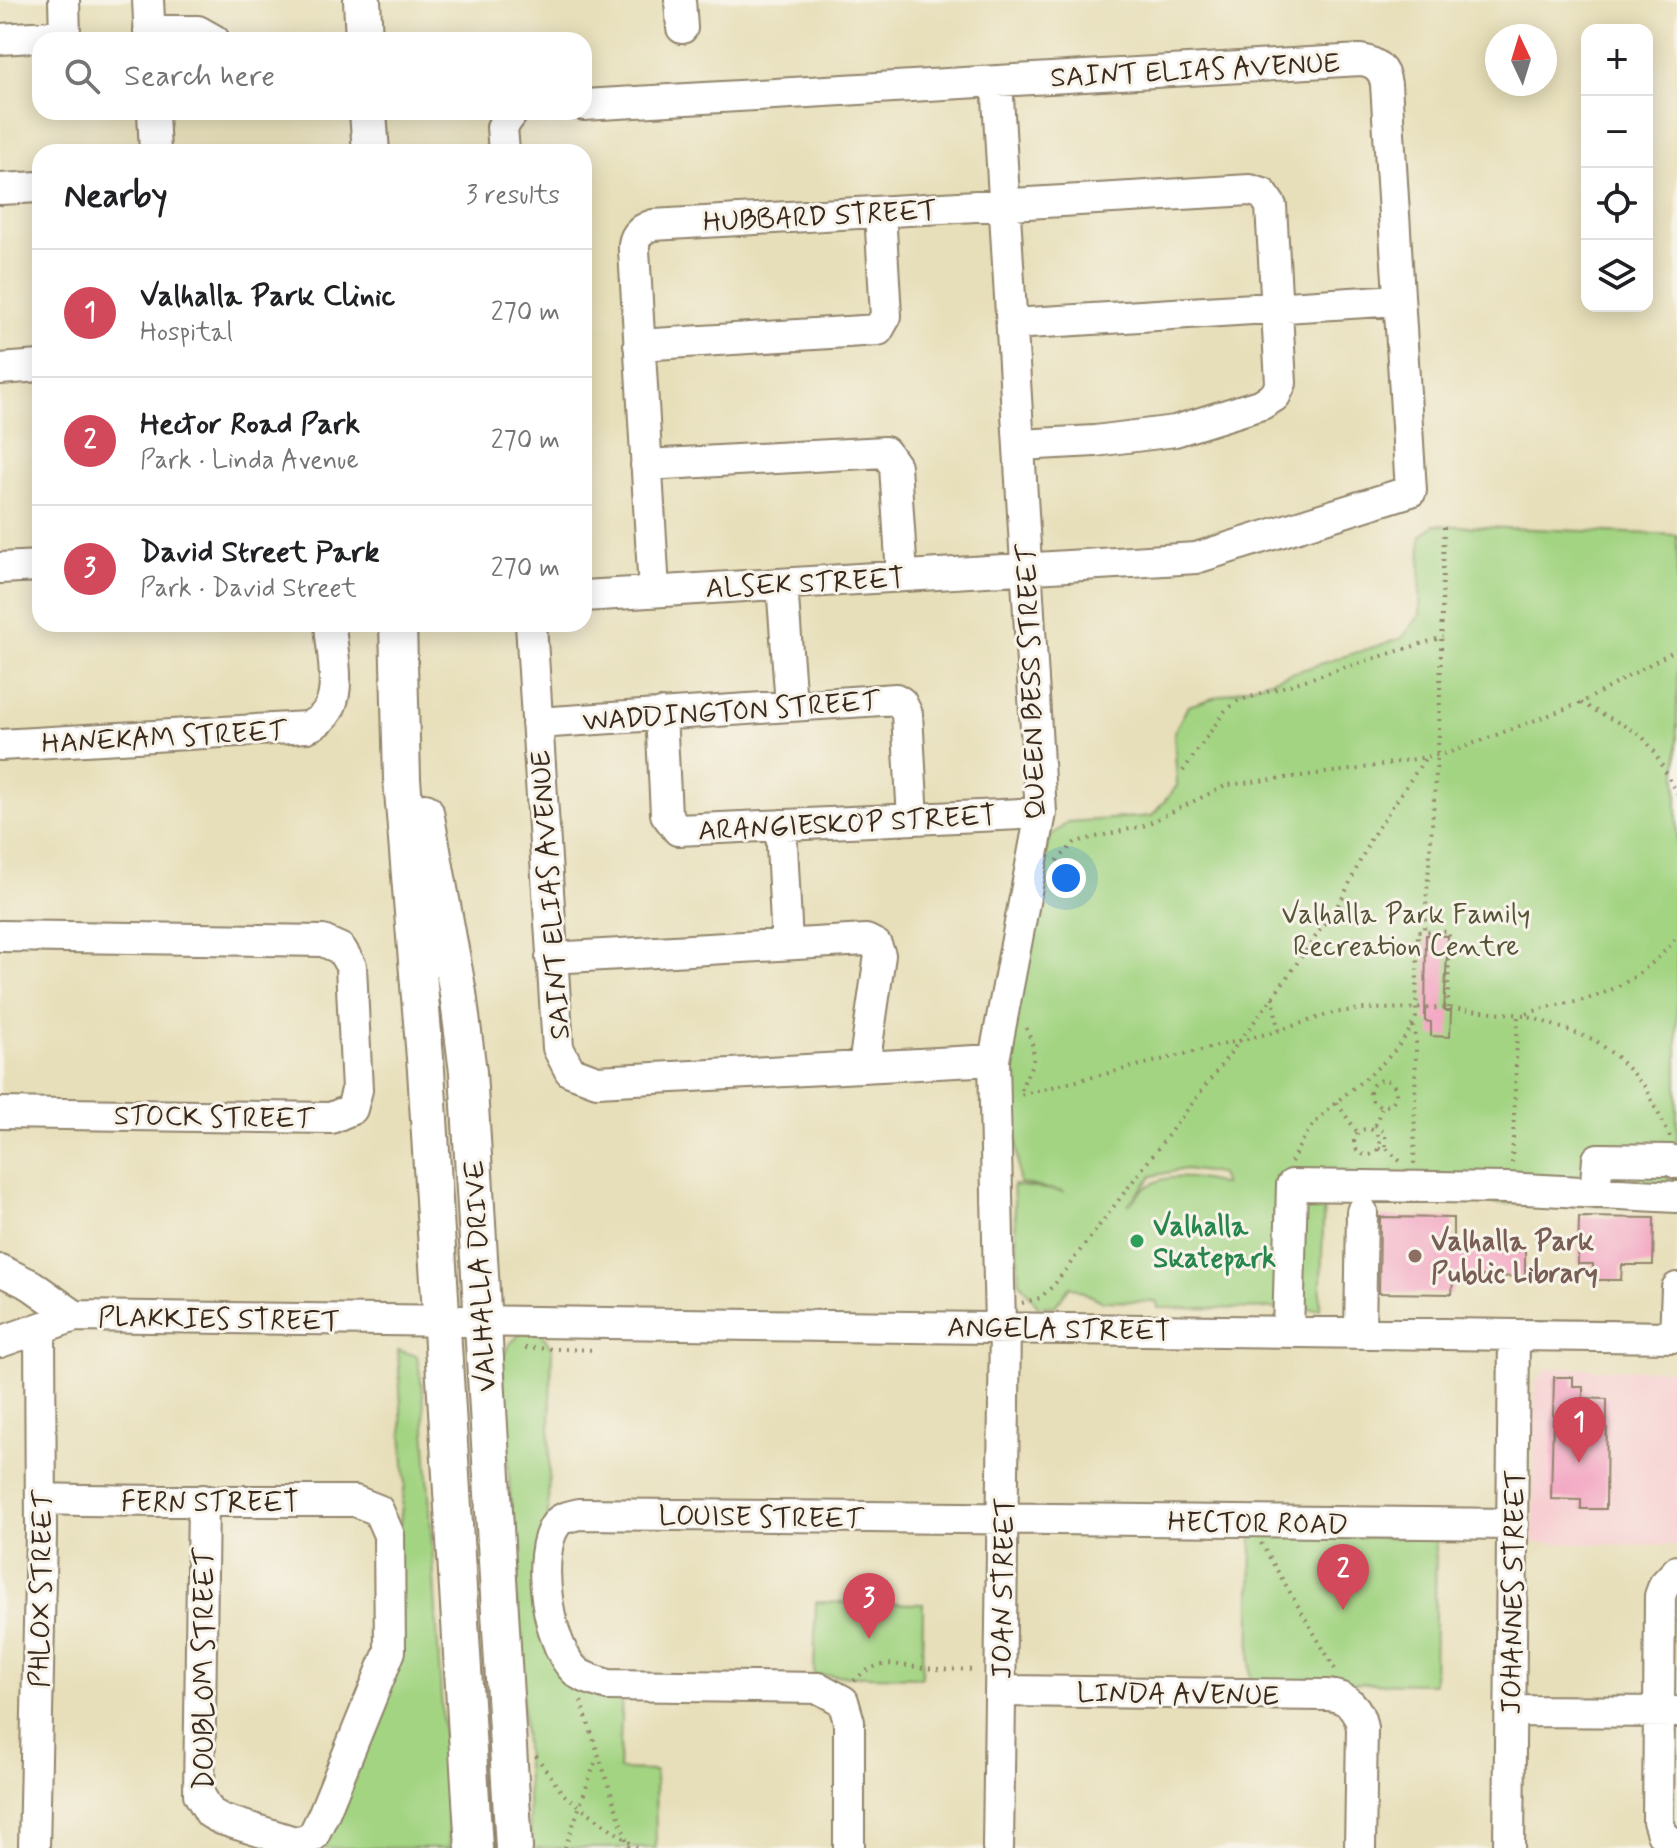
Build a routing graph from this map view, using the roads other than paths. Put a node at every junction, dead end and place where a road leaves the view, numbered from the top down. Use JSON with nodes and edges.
{"nodes":[{"id":1,"x":64,"y":0,"type":"edge"},
{"id":2,"x":148,"y":0,"type":"edge"},
{"id":3,"x":362,"y":0,"type":"edge"},
{"id":4,"x":66,"y":32,"type":"edge"},
{"id":5,"x":150,"y":32,"type":"edge"},
{"id":6,"x":364,"y":32,"type":"edge"},
{"id":7,"x":32,"y":38,"type":"edge"},
{"id":8,"x":0,"y":39,"type":"edge"},
{"id":9,"x":997,"y":81,"type":"junction"},
{"id":10,"x":592,"y":105,"type":"edge"},
{"id":11,"x":153,"y":120,"type":"edge"},
{"id":12,"x":369,"y":120,"type":"edge"},
{"id":13,"x":507,"y":120,"type":"edge"},
{"id":14,"x":155,"y":144,"type":"edge"},
{"id":15,"x":370,"y":144,"type":"edge"},
{"id":16,"x":503,"y":144,"type":"edge"},
{"id":17,"x":32,"y":187,"type":"edge"},
{"id":18,"x":0,"y":189,"type":"edge"},
{"id":19,"x":1004,"y":205,"type":"junction"},
{"id":20,"x":880,"y":212,"type":"junction"},
{"id":21,"x":1399,"y":300,"type":"junction"},
{"id":22,"x":1277,"y":308,"type":"junction"},
{"id":23,"x":1012,"y":324,"type":"junction"},
{"id":24,"x":639,"y":345,"type":"junction"},
{"id":25,"x":32,"y":367,"type":"edge"},
{"id":26,"x":0,"y":369,"type":"edge"},
{"id":27,"x":1019,"y":445,"type":"junction"},
{"id":28,"x":646,"y":465,"type":"junction"},
{"id":29,"x":1411,"y":491,"type":"joint"},
{"id":30,"x":32,"y":566,"type":"edge"},
{"id":31,"x":0,"y":568,"type":"edge"},
{"id":32,"x":1026,"y":569,"type":"junction"},
{"id":33,"x":902,"y":576,"type":"junction"},
{"id":34,"x":782,"y":584,"type":"junction"},
{"id":35,"x":654,"y":591,"type":"junction"},
{"id":36,"x":592,"y":595,"type":"edge"},
{"id":37,"x":330,"y":632,"type":"edge"},
{"id":38,"x":398,"y":632,"type":"edge"},
{"id":39,"x":531,"y":632,"type":"edge"},
{"id":40,"x":791,"y":705,"type":"junction"},
{"id":41,"x":403,"y":709,"type":"junction"},
{"id":42,"x":661,"y":714,"type":"junction"},
{"id":43,"x":537,"y":723,"type":"junction"},
{"id":44,"x":0,"y":745,"type":"edge"},
{"id":45,"x":1041,"y":813,"type":"junction"},
{"id":46,"x":913,"y":819,"type":"junction"},
{"id":47,"x":781,"y":825,"type":"junction"},
{"id":48,"x":0,"y":936,"type":"edge"},
{"id":49,"x":787,"y":944,"type":"junction"},
{"id":50,"x":551,"y":958,"type":"junction"},
{"id":51,"x":994,"y":1060,"type":"junction"},
{"id":52,"x":864,"y":1066,"type":"junction"},
{"id":53,"x":0,"y":1113,"type":"edge"},
{"id":54,"x":1674,"y":1151,"type":"edge"},
{"id":55,"x":1595,"y":1193,"type":"junction"},
{"id":56,"x":1677,"y":1197,"type":"edge"},
{"id":57,"x":1362,"y":1212,"type":"dead end"},
{"id":58,"x":0,"y":1270,"type":"edge"},
{"id":59,"x":1677,"y":1288,"type":"edge"},
{"id":60,"x":75,"y":1316,"type":"junction"},
{"id":61,"x":442,"y":1320,"type":"junction"},
{"id":62,"x":480,"y":1320,"type":"junction"},
{"id":63,"x":1008,"y":1320,"type":"junction"},
{"id":64,"x":40,"y":1330,"type":"junction"},
{"id":65,"x":1288,"y":1332,"type":"junction"},
{"id":66,"x":1360,"y":1333,"type":"junction"},
{"id":67,"x":1514,"y":1335,"type":"junction"},
{"id":68,"x":1676,"y":1337,"type":"edge"},
{"id":69,"x":0,"y":1342,"type":"edge"},
{"id":70,"x":41,"y":1499,"type":"junction"},
{"id":71,"x":203,"y":1500,"type":"junction"},
{"id":72,"x":378,"y":1510,"type":"joint"},
{"id":73,"x":1002,"y":1519,"type":"junction"},
{"id":74,"x":1513,"y":1524,"type":"junction"},
{"id":75,"x":1677,"y":1571,"type":"edge"},
{"id":76,"x":1000,"y":1681,"type":"junction"},
{"id":77,"x":1510,"y":1711,"type":"junction"},
{"id":78,"x":1668,"y":1712,"type":"edge"},
{"id":79,"x":1677,"y":1847,"type":"edge"},
{"id":80,"x":34,"y":1848,"type":"edge"},
{"id":81,"x":474,"y":1848,"type":"edge"},
{"id":82,"x":514,"y":1848,"type":"edge"},
{"id":83,"x":849,"y":1848,"type":"edge"},
{"id":84,"x":998,"y":1848,"type":"edge"},
{"id":85,"x":1360,"y":1848,"type":"edge"},
{"id":86,"x":1509,"y":1848,"type":"edge"}],
"edges":[{"from":1,"to":4,"type":"street"},
{"from":2,"to":5,"type":"street"},
{"from":3,"to":6,"type":"main road"},
{"from":7,"to":8,"type":"street"},
{"from":9,"to":10,"type":"street","name":"SAINT ELIAS AVENUE"},
{"from":9,"to":19,"type":"street","name":"QUEEN BESS STREET"},
{"from":9,"to":21,"type":"street","name":"SAINT ELIAS AVENUE"},
{"from":11,"to":14,"type":"street"},
{"from":12,"to":15,"type":"main road"},
{"from":13,"to":16,"type":"street"},
{"from":17,"to":18,"type":"street"},
{"from":19,"to":20,"type":"street","name":"HUBBARD STREET"},
{"from":19,"to":22,"type":"street","name":"HUBBARD STREET"},
{"from":19,"to":23,"type":"street","name":"QUEEN BESS STREET"},
{"from":20,"to":24,"type":"street","name":"HUBBARD STREET"},
{"from":20,"to":24,"type":"street"},
{"from":21,"to":22,"type":"street"},
{"from":21,"to":29,"type":"street","name":"SAINT ELIAS AVENUE"},
{"from":22,"to":23,"type":"street"},
{"from":22,"to":27,"type":"street"},
{"from":23,"to":27,"type":"street","name":"QUEEN BESS STREET"},
{"from":24,"to":28,"type":"street"},
{"from":25,"to":26,"type":"street"},
{"from":27,"to":32,"type":"street","name":"QUEEN BESS STREET"},
{"from":28,"to":33,"type":"street"},
{"from":28,"to":35,"type":"street"},
{"from":29,"to":32,"type":"street","name":"ALSEK STREET"},
{"from":30,"to":31,"type":"street"},
{"from":32,"to":33,"type":"street","name":"ALSEK STREET"},
{"from":32,"to":45,"type":"street","name":"QUEEN BESS STREET"},
{"from":33,"to":34,"type":"street","name":"ALSEK STREET"},
{"from":34,"to":35,"type":"street","name":"ALSEK STREET"},
{"from":34,"to":40,"type":"street"},
{"from":35,"to":36,"type":"street","name":"ALSEK STREET"},
{"from":37,"to":44,"type":"street","name":"HANEKAM STREET"},
{"from":38,"to":41,"type":"main road","name":"VALHALLA DRIVE"},
{"from":39,"to":43,"type":"street","name":"SAINT ELIAS AVENUE"},
{"from":40,"to":42,"type":"street","name":"WADDINGTON STREET"},
{"from":40,"to":46,"type":"street","name":"WADDINGTON STREET"},
{"from":41,"to":61,"type":"main road","name":"VALHALLA DRIVE"},
{"from":41,"to":62,"type":"main road","name":"VALHALLA DRIVE"},
{"from":42,"to":43,"type":"street","name":"WADDINGTON STREET"},
{"from":42,"to":47,"type":"street","name":"ARANGIESKOP STREET"},
{"from":43,"to":50,"type":"street","name":"SAINT ELIAS AVENUE"},
{"from":45,"to":46,"type":"street","name":"ARANGIESKOP STREET"},
{"from":45,"to":51,"type":"street","name":"QUEEN BESS STREET"},
{"from":46,"to":47,"type":"street","name":"ARANGIESKOP STREET"},
{"from":47,"to":49,"type":"street"},
{"from":48,"to":53,"type":"street","name":"STOCK STREET"},
{"from":49,"to":50,"type":"street"},
{"from":49,"to":52,"type":"street"},
{"from":50,"to":52,"type":"street","name":"SAINT ELIAS AVENUE"},
{"from":51,"to":52,"type":"street","name":"SAINT ELIAS AVENUE"},
{"from":51,"to":63,"type":"street","name":"QUEEN BESS STREET"},
{"from":54,"to":55,"type":"street"},
{"from":55,"to":56,"type":"street"},
{"from":55,"to":65,"type":"street"},
{"from":57,"to":66,"type":"street"},
{"from":58,"to":60,"type":"street"},
{"from":59,"to":68,"type":"street"},
{"from":60,"to":61,"type":"street","name":"PLAKKIES STREET"},
{"from":60,"to":64,"type":"street","name":"PLAKKIES STREET"},
{"from":61,"to":62,"type":"street","name":"ANGELA STREET"},
{"from":61,"to":81,"type":"main road","name":"VALHALLA DRIVE"},
{"from":62,"to":63,"type":"street","name":"ANGELA STREET"},
{"from":62,"to":82,"type":"main road","name":"VALHALLA DRIVE"},
{"from":63,"to":65,"type":"street","name":"ANGELA STREET"},
{"from":63,"to":73,"type":"street","name":"JOAN STREET"},
{"from":64,"to":69,"type":"street","name":"PLAKKIES STREET"},
{"from":64,"to":70,"type":"street","name":"PHLOX STREET"},
{"from":65,"to":66,"type":"street","name":"ANGELA STREET"},
{"from":66,"to":67,"type":"street","name":"ANGELA STREET"},
{"from":67,"to":68,"type":"street","name":"ANGELA STREET"},
{"from":67,"to":74,"type":"street","name":"JOHANNES STREET"},
{"from":70,"to":71,"type":"street","name":"FERN STREET"},
{"from":70,"to":80,"type":"street","name":"PHLOX STREET"},
{"from":71,"to":72,"type":"street","name":"FERN STREET"},
{"from":71,"to":72,"type":"street","name":"DOUBLOM STREET"},
{"from":73,"to":74,"type":"street","name":"HECTOR ROAD"},
{"from":73,"to":76,"type":"street","name":"JOAN STREET"},
{"from":73,"to":83,"type":"street","name":"LOUISE STREET"},
{"from":74,"to":77,"type":"street","name":"JOHANNES STREET"},
{"from":75,"to":78,"type":"street"},
{"from":76,"to":84,"type":"street","name":"JOAN STREET"},
{"from":76,"to":85,"type":"street","name":"LINDA AVENUE"},
{"from":77,"to":78,"type":"street"},
{"from":77,"to":86,"type":"street","name":"JOHANNES STREET"},
{"from":78,"to":79,"type":"street"}]}
